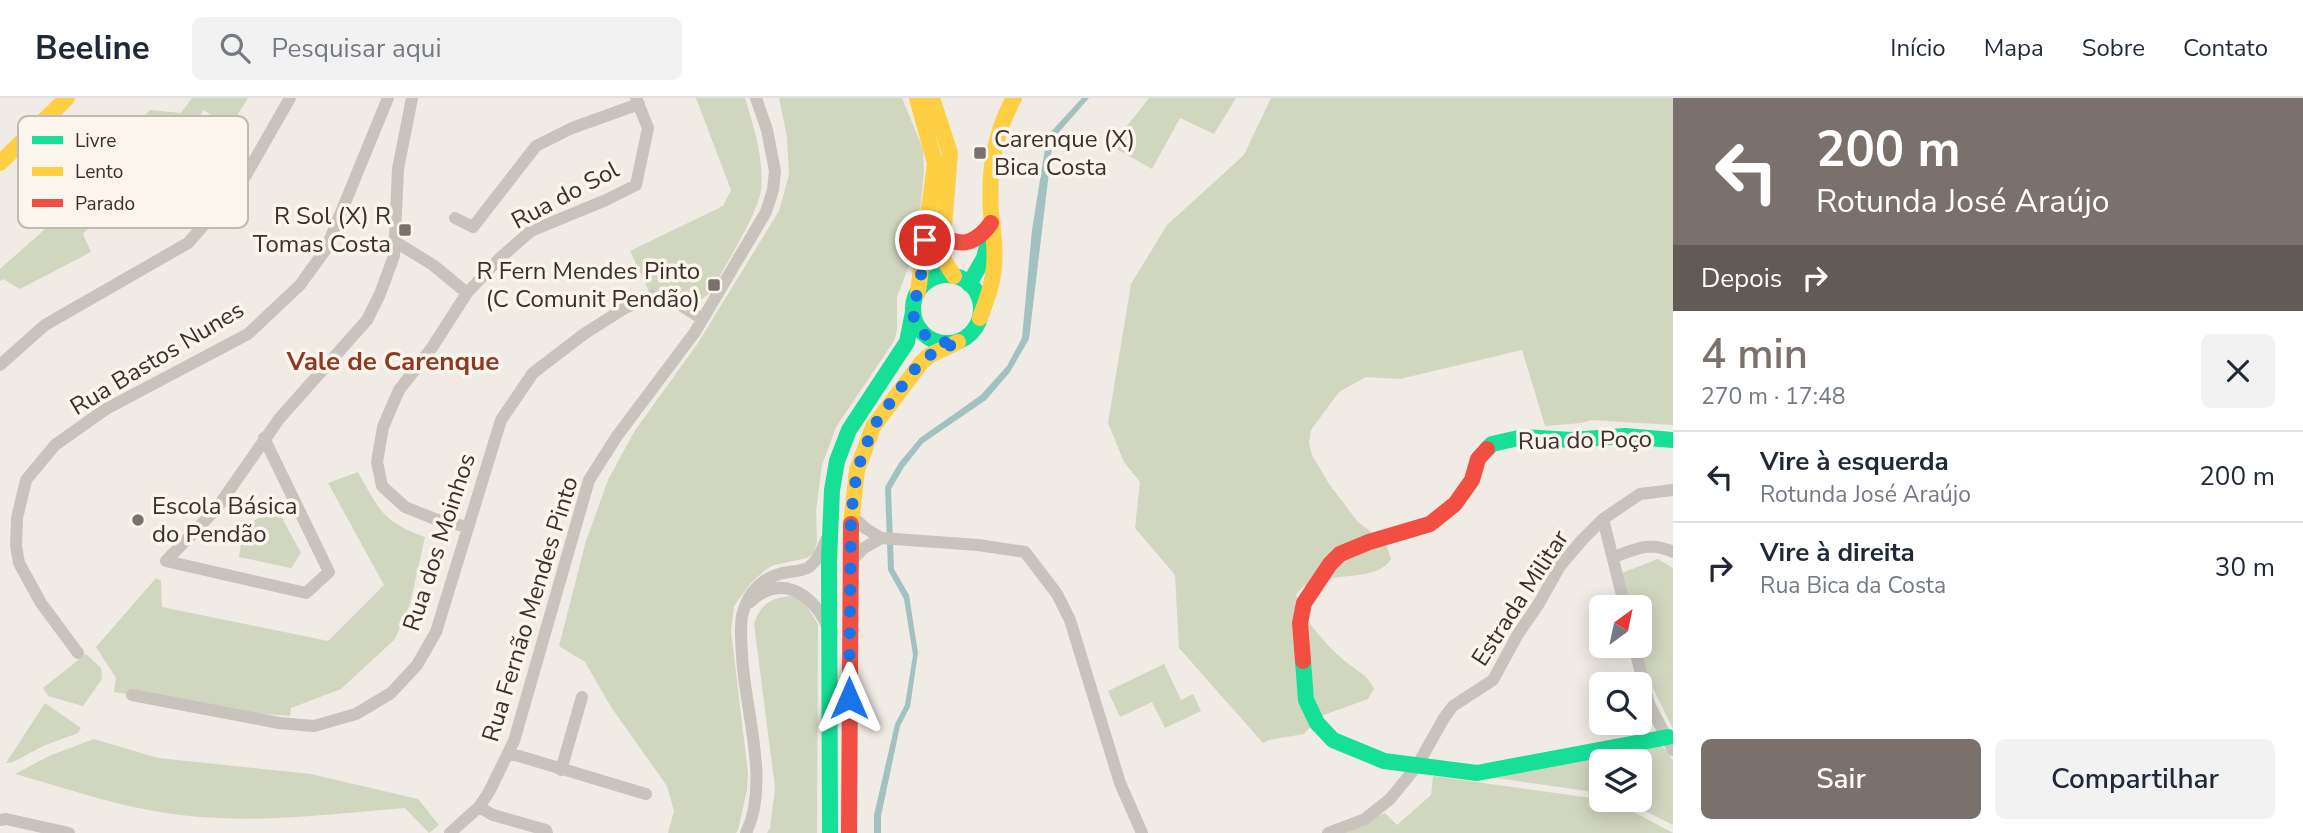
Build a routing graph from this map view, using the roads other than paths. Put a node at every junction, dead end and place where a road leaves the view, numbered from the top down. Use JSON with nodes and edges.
{"nodes":[{"id":1,"x":67,"y":98,"type":"edge"},
{"id":2,"x":290,"y":98,"type":"edge"},
{"id":3,"x":388,"y":98,"type":"edge"},
{"id":4,"x":412,"y":98,"type":"edge"},
{"id":5,"x":756,"y":98,"type":"edge"},
{"id":6,"x":916,"y":98,"type":"edge"},
{"id":7,"x":932,"y":98,"type":"edge"},
{"id":8,"x":1014,"y":98,"type":"edge"},
{"id":9,"x":637,"y":101,"type":"edge"},
{"id":10,"x":48,"y":116,"type":"edge"},
{"id":11,"x":18,"y":146,"type":"edge"},
{"id":12,"x":0,"y":163,"type":"edge"},
{"id":13,"x":248,"y":172,"type":"edge"},
{"id":14,"x":456,"y":218,"type":"dead end"},
{"id":15,"x":992,"y":222,"type":"junction"},
{"id":16,"x":201,"y":228,"type":"edge"},
{"id":17,"x":943,"y":236,"type":"junction"},
{"id":18,"x":394,"y":241,"type":"junction"},
{"id":19,"x":962,"y":280,"type":"junction"},
{"id":20,"x":918,"y":292,"type":"junction"},
{"id":21,"x":467,"y":293,"type":"junction"},
{"id":22,"x":913,"y":312,"type":"junction"},
{"id":23,"x":980,"y":318,"type":"junction"},
{"id":24,"x":702,"y":319,"type":"junction"},
{"id":25,"x":958,"y":342,"type":"junction"},
{"id":26,"x":0,"y":365,"type":"edge"},
{"id":27,"x":264,"y":438,"type":"junction"},
{"id":28,"x":1673,"y":440,"type":"edge"},
{"id":29,"x":1673,"y":490,"type":"edge"},
{"id":30,"x":851,"y":515,"type":"junction"},
{"id":31,"x":1604,"y":519,"type":"junction"},
{"id":32,"x":467,"y":527,"type":"junction"},
{"id":33,"x":829,"y":533,"type":"junction"},
{"id":34,"x":881,"y":538,"type":"junction"},
{"id":35,"x":1673,"y":552,"type":"edge"},
{"id":36,"x":1614,"y":557,"type":"junction"},
{"id":37,"x":850,"y":562,"type":"junction"},
{"id":38,"x":1622,"y":595,"type":"edge"},
{"id":39,"x":745,"y":607,"type":"junction"},
{"id":40,"x":830,"y":631,"type":"junction"},
{"id":41,"x":78,"y":653,"type":"dead end"},
{"id":42,"x":1637,"y":658,"type":"edge"},
{"id":43,"x":132,"y":695,"type":"dead end"},
{"id":44,"x":582,"y":698,"type":"dead end"},
{"id":45,"x":1670,"y":743,"type":"edge"},
{"id":46,"x":509,"y":753,"type":"junction"},
{"id":47,"x":1417,"y":766,"type":"junction"},
{"id":48,"x":561,"y":770,"type":"junction"},
{"id":49,"x":646,"y":794,"type":"dead end"},
{"id":50,"x":479,"y":807,"type":"junction"},
{"id":51,"x":0,"y":820,"type":"edge"},
{"id":52,"x":69,"y":833,"type":"edge"},
{"id":53,"x":450,"y":833,"type":"edge"},
{"id":54,"x":547,"y":833,"type":"edge"},
{"id":55,"x":746,"y":833,"type":"edge"},
{"id":56,"x":830,"y":833,"type":"edge"},
{"id":57,"x":849,"y":833,"type":"edge"},
{"id":58,"x":1142,"y":833,"type":"edge"},
{"id":59,"x":1328,"y":833,"type":"edge"}],
"edges":[{"from":1,"to":10,"type":"street"},
{"from":2,"to":13,"type":"street"},
{"from":3,"to":41,"type":"street","name":"Rua Bastos Nunes"},
{"from":4,"to":18,"type":"street"},
{"from":5,"to":24,"type":"street","name":"Rua Fernão Mendes Pinto"},
{"from":6,"to":20,"type":"street"},
{"from":7,"to":17,"type":"street"},
{"from":8,"to":15,"type":"street"},
{"from":9,"to":14,"type":"street"},
{"from":9,"to":21,"type":"street","name":"Rua do Sol"},
{"from":11,"to":12,"type":"street"},
{"from":15,"to":17,"type":"street"},
{"from":15,"to":19,"type":"street"},
{"from":15,"to":23,"type":"street"},
{"from":16,"to":26,"type":"street"},
{"from":17,"to":19,"type":"street"},
{"from":18,"to":21,"type":"street"},
{"from":18,"to":27,"type":"street"},
{"from":19,"to":20,"type":"street"},
{"from":19,"to":23,"type":"street"},
{"from":20,"to":22,"type":"street"},
{"from":21,"to":32,"type":"street","name":"Rua do Sol"},
{"from":22,"to":25,"type":"street"},
{"from":22,"to":33,"type":"street"},
{"from":23,"to":25,"type":"street"},
{"from":24,"to":32,"type":"street","name":"Rua dos Moinhos"},
{"from":24,"to":46,"type":"street","name":"Rua Fernão Mendes Pinto"},
{"from":25,"to":30,"type":"street"},
{"from":27,"to":27,"type":"street"},
{"from":28,"to":47,"type":"street","name":"Rua do Poço"},
{"from":29,"to":31,"type":"street","name":"Estrada Militar"},
{"from":30,"to":34,"type":"street"},
{"from":30,"to":37,"type":"street"},
{"from":31,"to":36,"type":"street"},
{"from":31,"to":47,"type":"street","name":"Estrada Militar"},
{"from":32,"to":43,"type":"street","name":"Rua dos Moinhos"},
{"from":33,"to":39,"type":"street"},
{"from":33,"to":40,"type":"street"},
{"from":34,"to":37,"type":"street"},
{"from":34,"to":58,"type":"street"},
{"from":35,"to":36,"type":"street"},
{"from":36,"to":38,"type":"street"},
{"from":37,"to":57,"type":"street"},
{"from":39,"to":40,"type":"street"},
{"from":39,"to":55,"type":"street"},
{"from":40,"to":56,"type":"street"},
{"from":42,"to":45,"type":"street"},
{"from":44,"to":48,"type":"street"},
{"from":45,"to":47,"type":"street","name":"Rua do Poço"},
{"from":46,"to":48,"type":"street"},
{"from":46,"to":50,"type":"street","name":"Rua Fernão Mendes Pinto"},
{"from":47,"to":59,"type":"street","name":"Estrada Militar"},
{"from":48,"to":49,"type":"street"},
{"from":50,"to":53,"type":"street","name":"Rua Fernão Mendes Pinto"},
{"from":50,"to":54,"type":"street"},
{"from":51,"to":52,"type":"street"}]}
